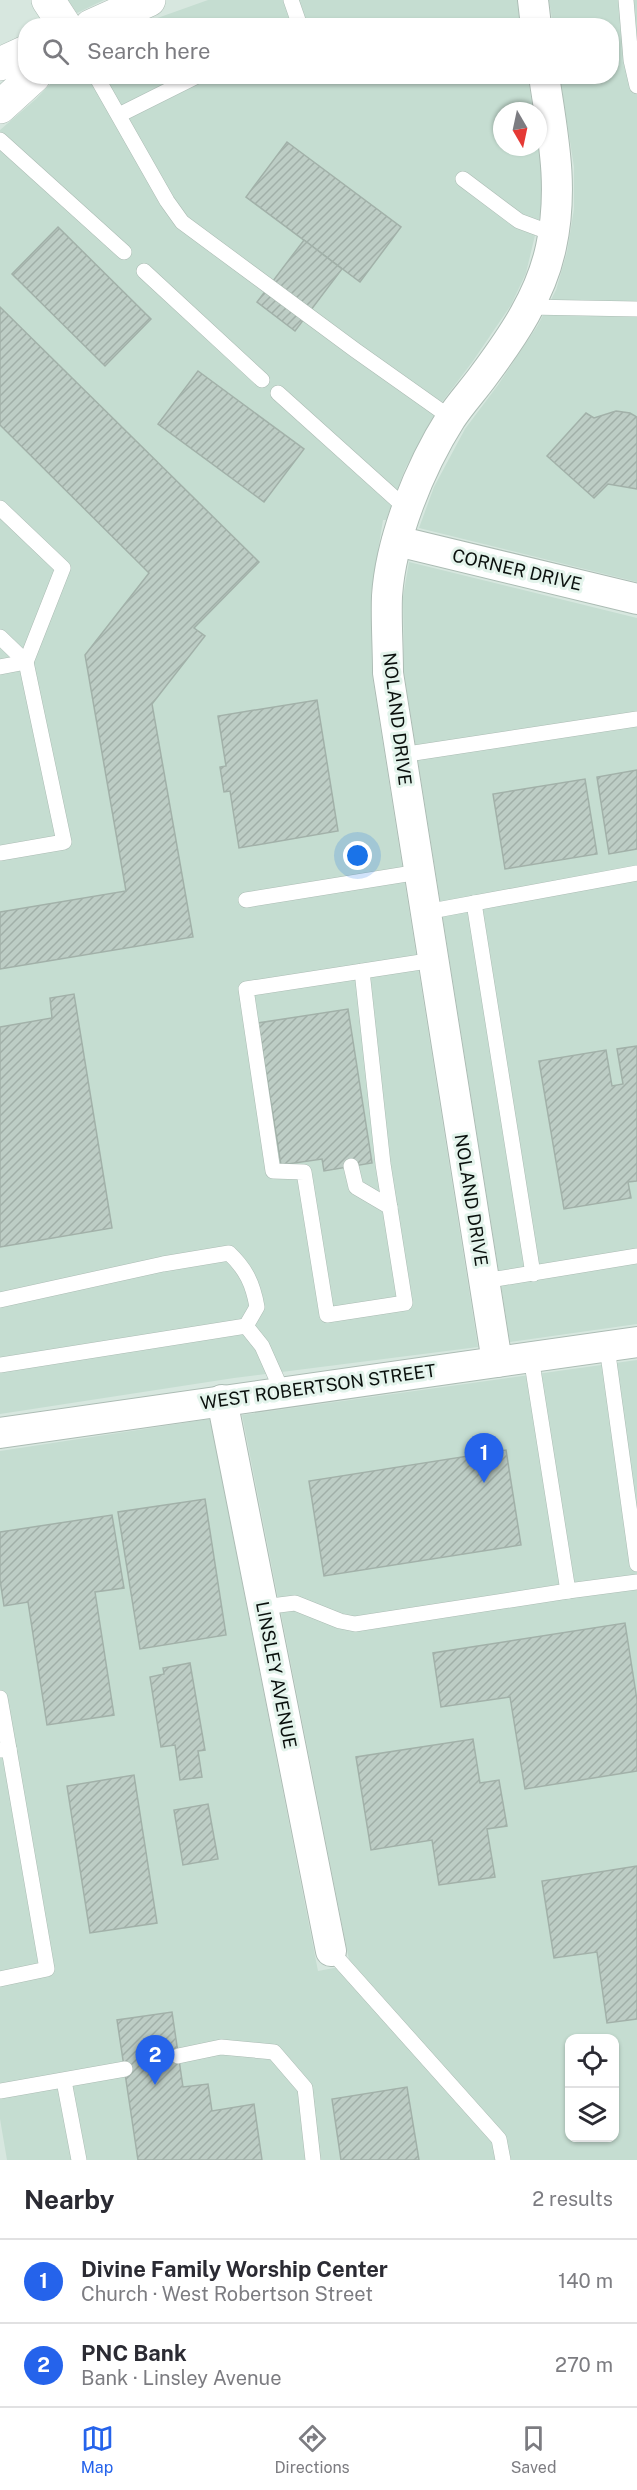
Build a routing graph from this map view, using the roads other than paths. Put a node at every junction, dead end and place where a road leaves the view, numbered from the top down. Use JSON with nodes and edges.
{"nodes":[{"id":1,"x":48,"y":0,"type":"edge"},
{"id":2,"x":149,"y":0,"type":"edge"},
{"id":3,"x":291,"y":0,"type":"edge"},
{"id":4,"x":533,"y":0,"type":"edge"},
{"id":5,"x":626,"y":0,"type":"edge"},
{"id":6,"x":60,"y":18,"type":"edge"},
{"id":7,"x":109,"y":18,"type":"edge"},
{"id":8,"x":297,"y":18,"type":"edge"},
{"id":9,"x":536,"y":18,"type":"edge"},
{"id":10,"x":18,"y":56,"type":"edge"},
{"id":11,"x":0,"y":64,"type":"edge"},
{"id":12,"x":25,"y":84,"type":"edge"},
{"id":13,"x":101,"y":84,"type":"edge"},
{"id":14,"x":181,"y":84,"type":"edge"},
{"id":15,"x":545,"y":84,"type":"edge"},
{"id":16,"x":637,"y":86,"type":"edge"},
{"id":17,"x":0,"y":107,"type":"edge"},
{"id":18,"x":119,"y":115,"type":"junction"},
{"id":19,"x":0,"y":140,"type":"edge"},
{"id":20,"x":463,"y":178,"type":"dead end"},
{"id":21,"x":554,"y":234,"type":"junction"},
{"id":22,"x":124,"y":252,"type":"dead end"},
{"id":23,"x":144,"y":271,"type":"dead end"},
{"id":24,"x":528,"y":307,"type":"junction"},
{"id":25,"x":637,"y":309,"type":"edge"},
{"id":26,"x":262,"y":380,"type":"dead end"},
{"id":27,"x":278,"y":393,"type":"dead end"},
{"id":28,"x":451,"y":418,"type":"junction"},
{"id":29,"x":0,"y":508,"type":"edge"},
{"id":30,"x":408,"y":510,"type":"junction"},
{"id":31,"x":397,"y":541,"type":"junction"},
{"id":32,"x":637,"y":599,"type":"edge"},
{"id":33,"x":0,"y":637,"type":"edge"},
{"id":34,"x":26,"y":662,"type":"junction"},
{"id":35,"x":0,"y":667,"type":"edge"},
{"id":36,"x":637,"y":719,"type":"edge"},
{"id":37,"x":401,"y":756,"type":"junction"},
{"id":38,"x":0,"y":853,"type":"edge"},
{"id":39,"x":419,"y":872,"type":"junction"},
{"id":40,"x":637,"y":873,"type":"edge"},
{"id":41,"x":246,"y":900,"type":"dead end"},
{"id":42,"x":474,"y":903,"type":"junction"},
{"id":43,"x":426,"y":912,"type":"junction"},
{"id":44,"x":434,"y":960,"type":"junction"},
{"id":45,"x":362,"y":971,"type":"junction"},
{"id":46,"x":379,"y":1126,"type":"junction"},
{"id":47,"x":369,"y":1138,"type":"dead end"},
{"id":48,"x":351,"y":1166,"type":"dead end"},
{"id":49,"x":390,"y":1207,"type":"junction"},
{"id":50,"x":637,"y":1256,"type":"edge"},
{"id":51,"x":532,"y":1274,"type":"junction"},
{"id":52,"x":484,"y":1281,"type":"junction"},
{"id":53,"x":0,"y":1300,"type":"edge"},
{"id":54,"x":246,"y":1326,"type":"junction"},
{"id":55,"x":637,"y":1342,"type":"edge"},
{"id":56,"x":607,"y":1347,"type":"junction"},
{"id":57,"x":531,"y":1358,"type":"junction"},
{"id":58,"x":497,"y":1362,"type":"junction"},
{"id":59,"x":0,"y":1365,"type":"edge"},
{"id":60,"x":282,"y":1391,"type":"junction"},
{"id":61,"x":222,"y":1400,"type":"junction"},
{"id":62,"x":0,"y":1433,"type":"edge"},
{"id":63,"x":637,"y":1564,"type":"edge"},
{"id":64,"x":637,"y":1582,"type":"edge"},
{"id":65,"x":568,"y":1592,"type":"junction"},
{"id":66,"x":263,"y":1607,"type":"junction"},
{"id":67,"x":0,"y":1698,"type":"edge"},
{"id":68,"x":4,"y":1750,"type":"edge"},
{"id":69,"x":331,"y":1951,"type":"joint"},
{"id":70,"x":0,"y":1979,"type":"edge"},
{"id":71,"x":178,"y":2056,"type":"dead end"},
{"id":72,"x":125,"y":2069,"type":"dead end"},
{"id":73,"x":64,"y":2081,"type":"junction"},
{"id":74,"x":0,"y":2091,"type":"edge"},
{"id":75,"x":79,"y":2160,"type":"edge"},
{"id":76,"x":313,"y":2160,"type":"edge"},
{"id":77,"x":503,"y":2160,"type":"edge"}],
"edges":[{"from":1,"to":6,"type":"street"},
{"from":2,"to":7,"type":"street"},
{"from":3,"to":8,"type":"lane"},
{"from":4,"to":9,"type":"street"},
{"from":5,"to":16,"type":"lane"},
{"from":10,"to":11,"type":"street"},
{"from":12,"to":17,"type":"street"},
{"from":13,"to":18,"type":"lane"},
{"from":14,"to":18,"type":"lane"},
{"from":15,"to":21,"type":"street","name":"NOLAND DRIVE"},
{"from":18,"to":28,"type":"lane"},
{"from":19,"to":22,"type":"lane"},
{"from":20,"to":21,"type":"lane"},
{"from":21,"to":24,"type":"street","name":"NOLAND DRIVE"},
{"from":23,"to":26,"type":"lane"},
{"from":24,"to":25,"type":"lane"},
{"from":24,"to":28,"type":"street","name":"NOLAND DRIVE"},
{"from":27,"to":30,"type":"lane"},
{"from":28,"to":30,"type":"street","name":"NOLAND DRIVE"},
{"from":29,"to":34,"type":"lane"},
{"from":30,"to":31,"type":"street","name":"NOLAND DRIVE"},
{"from":31,"to":32,"type":"street","name":"CORNER DRIVE"},
{"from":31,"to":37,"type":"street","name":"NOLAND DRIVE"},
{"from":33,"to":34,"type":"lane"},
{"from":34,"to":35,"type":"lane"},
{"from":34,"to":38,"type":"lane"},
{"from":36,"to":37,"type":"lane"},
{"from":37,"to":39,"type":"street","name":"NOLAND DRIVE"},
{"from":39,"to":41,"type":"lane"},
{"from":39,"to":43,"type":"street","name":"NOLAND DRIVE"},
{"from":40,"to":42,"type":"lane"},
{"from":42,"to":43,"type":"lane"},
{"from":42,"to":51,"type":"lane"},
{"from":43,"to":44,"type":"street","name":"NOLAND DRIVE"},
{"from":44,"to":45,"type":"lane"},
{"from":44,"to":52,"type":"street","name":"NOLAND DRIVE"},
{"from":45,"to":46,"type":"lane"},
{"from":45,"to":49,"type":"lane"},
{"from":46,"to":47,"type":"lane"},
{"from":46,"to":49,"type":"lane"},
{"from":48,"to":49,"type":"lane"},
{"from":50,"to":51,"type":"lane"},
{"from":51,"to":52,"type":"lane"},
{"from":52,"to":58,"type":"street","name":"NOLAND DRIVE"},
{"from":53,"to":54,"type":"lane"},
{"from":54,"to":59,"type":"lane"},
{"from":54,"to":60,"type":"lane"},
{"from":55,"to":56,"type":"street","name":"WEST ROBERTSON STREET"},
{"from":56,"to":57,"type":"street","name":"WEST ROBERTSON STREET"},
{"from":56,"to":63,"type":"lane"},
{"from":57,"to":58,"type":"street","name":"WEST ROBERTSON STREET"},
{"from":57,"to":65,"type":"lane"},
{"from":58,"to":60,"type":"street","name":"WEST ROBERTSON STREET"},
{"from":60,"to":61,"type":"street","name":"WEST ROBERTSON STREET"},
{"from":61,"to":62,"type":"street","name":"WEST ROBERTSON STREET"},
{"from":61,"to":66,"type":"street","name":"LINSLEY AVENUE"},
{"from":64,"to":65,"type":"lane"},
{"from":65,"to":66,"type":"lane"},
{"from":66,"to":69,"type":"street","name":"LINSLEY AVENUE"},
{"from":67,"to":68,"type":"lane"},
{"from":68,"to":70,"type":"lane"},
{"from":69,"to":77,"type":"lane"},
{"from":71,"to":76,"type":"lane"},
{"from":72,"to":73,"type":"lane"},
{"from":73,"to":74,"type":"lane"},
{"from":73,"to":75,"type":"lane"}]}
